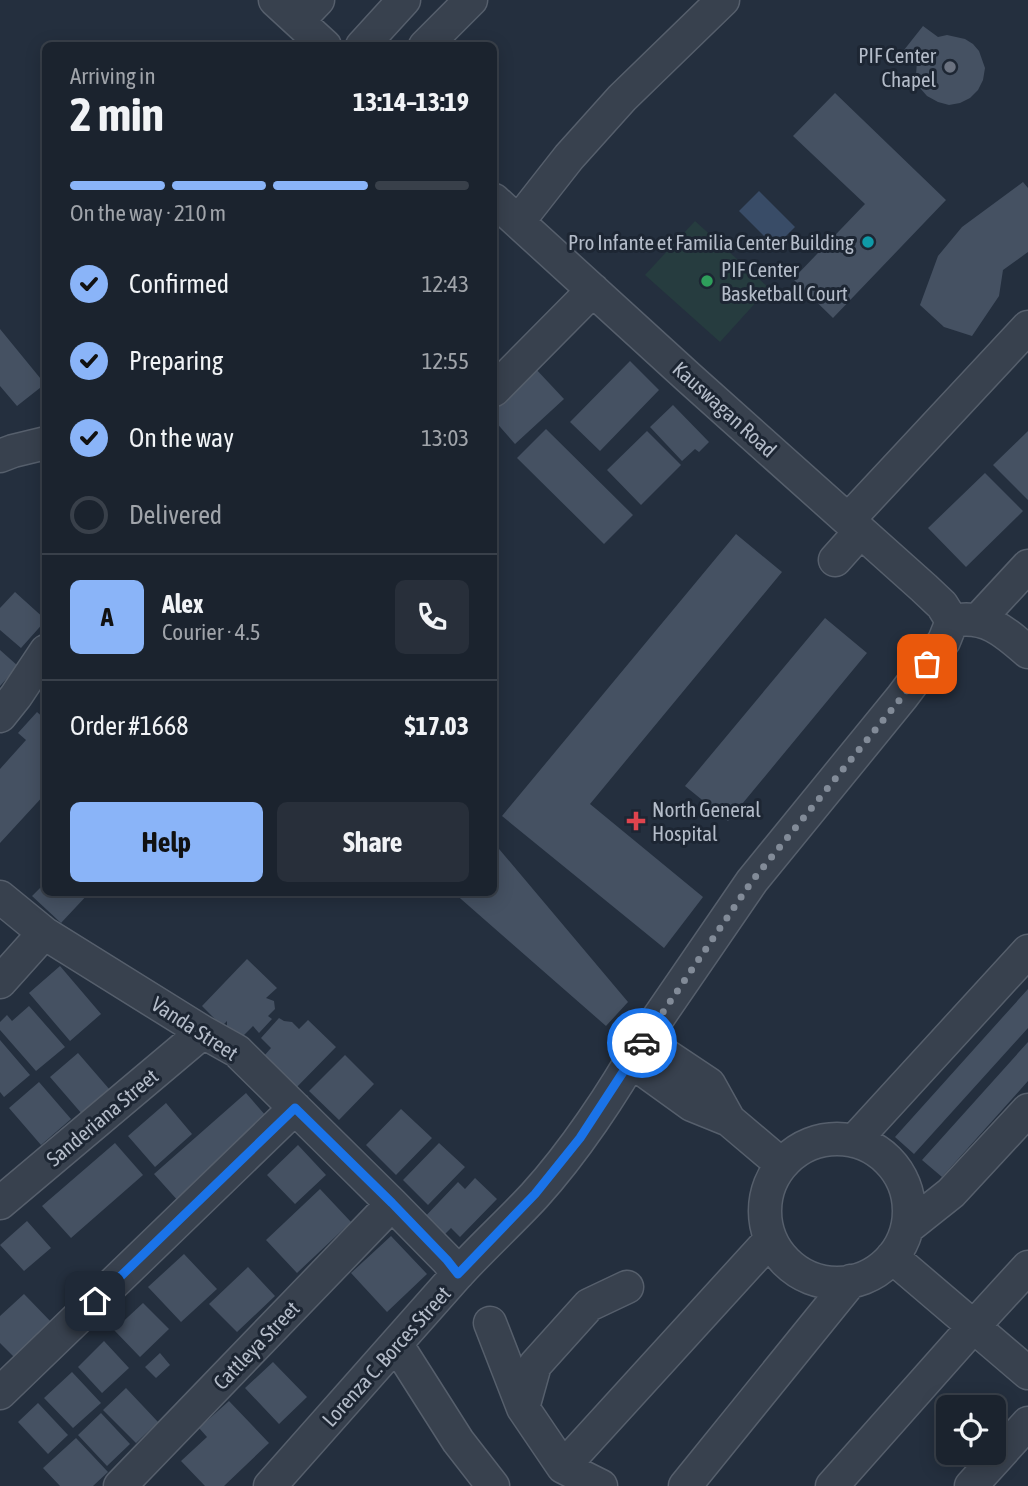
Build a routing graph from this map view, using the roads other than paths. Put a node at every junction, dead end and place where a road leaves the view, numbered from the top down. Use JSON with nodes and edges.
{"nodes":[{"id":1,"x":275,"y":0,"type":"edge"},
{"id":2,"x":404,"y":0,"type":"edge"},
{"id":3,"x":471,"y":0,"type":"edge"},
{"id":4,"x":723,"y":0,"type":"edge"},
{"id":5,"x":308,"y":10,"type":"edge"},
{"id":6,"x":323,"y":42,"type":"edge"},
{"id":7,"x":366,"y":42,"type":"edge"},
{"id":8,"x":429,"y":42,"type":"edge"},
{"id":9,"x":497,"y":203,"type":"edge"},
{"id":10,"x":518,"y":222,"type":"junction"},
{"id":11,"x":593,"y":290,"type":"junction"},
{"id":12,"x":1028,"y":327,"type":"edge"},
{"id":13,"x":497,"y":387,"type":"edge"},
{"id":14,"x":42,"y":443,"type":"edge"},
{"id":15,"x":4,"y":444,"type":"edge"},
{"id":16,"x":855,"y":526,"type":"junction"},
{"id":17,"x":835,"y":560,"type":"dead end"},
{"id":18,"x":1028,"y":566,"type":"edge"},
{"id":19,"x":965,"y":621,"type":"junction"},
{"id":20,"x":1028,"y":652,"type":"edge"},
{"id":21,"x":42,"y":657,"type":"edge"},
{"id":22,"x":0,"y":716,"type":"edge"},
{"id":23,"x":0,"y":897,"type":"edge"},
{"id":24,"x":44,"y":933,"type":"junction"},
{"id":25,"x":1028,"y":951,"type":"edge"},
{"id":26,"x":0,"y":982,"type":"edge"},
{"id":27,"x":203,"y":1032,"type":"junction"},
{"id":28,"x":637,"y":1051,"type":"junction"},
{"id":29,"x":295,"y":1108,"type":"junction"},
{"id":30,"x":1028,"y":1110,"type":"edge"},
{"id":31,"x":855,"y":1141,"type":"junction"},
{"id":32,"x":781,"y":1164,"type":"junction"},
{"id":33,"x":0,"y":1203,"type":"edge"},
{"id":34,"x":392,"y":1203,"type":"junction"},
{"id":35,"x":907,"y":1228,"type":"junction"},
{"id":36,"x":770,"y":1240,"type":"junction"},
{"id":37,"x":892,"y":1257,"type":"junction"},
{"id":38,"x":1028,"y":1267,"type":"edge"},
{"id":39,"x":458,"y":1274,"type":"junction"},
{"id":40,"x":851,"y":1281,"type":"junction"},
{"id":41,"x":627,"y":1287,"type":"dead end"},
{"id":42,"x":490,"y":1323,"type":"dead end"},
{"id":43,"x":974,"y":1326,"type":"junction"},
{"id":44,"x":397,"y":1345,"type":"junction"},
{"id":45,"x":1028,"y":1373,"type":"edge"},
{"id":46,"x":0,"y":1393,"type":"edge"},
{"id":47,"x":523,"y":1408,"type":"junction"},
{"id":48,"x":1028,"y":1423,"type":"edge"},
{"id":49,"x":564,"y":1467,"type":"junction"},
{"id":50,"x":120,"y":1486,"type":"edge"},
{"id":51,"x":270,"y":1486,"type":"edge"},
{"id":52,"x":493,"y":1486,"type":"edge"},
{"id":53,"x":601,"y":1486,"type":"edge"},
{"id":54,"x":685,"y":1486,"type":"edge"},
{"id":55,"x":832,"y":1486,"type":"edge"},
{"id":56,"x":971,"y":1486,"type":"edge"}],
"edges":[{"from":1,"to":5,"type":"street"},
{"from":2,"to":7,"type":"street"},
{"from":3,"to":8,"type":"street"},
{"from":4,"to":10,"type":"street"},
{"from":5,"to":6,"type":"street"},
{"from":9,"to":10,"type":"street","name":"Kauswagan Road"},
{"from":10,"to":11,"type":"street","name":"Kauswagan Road"},
{"from":11,"to":13,"type":"street"},
{"from":11,"to":16,"type":"street","name":"Kauswagan Road"},
{"from":12,"to":16,"type":"street"},
{"from":14,"to":15,"type":"street"},
{"from":16,"to":17,"type":"street"},
{"from":16,"to":19,"type":"street","name":"Kauswagan Road"},
{"from":18,"to":19,"type":"street","name":"Lorenza C. Borces Street"},
{"from":19,"to":20,"type":"street"},
{"from":19,"to":28,"type":"street","name":"Lorenza C. Borces Street"},
{"from":21,"to":22,"type":"street"},
{"from":23,"to":24,"type":"street","name":"Vanda Street"},
{"from":24,"to":26,"type":"street"},
{"from":24,"to":27,"type":"street","name":"Vanda Street"},
{"from":25,"to":31,"type":"street"},
{"from":27,"to":29,"type":"street","name":"Vanda Street"},
{"from":27,"to":33,"type":"street","name":"Sanderiana Street"},
{"from":28,"to":32,"type":"street"},
{"from":28,"to":39,"type":"street","name":"Lorenza C. Borces Street"},
{"from":29,"to":34,"type":"street","name":"Vanda Street"},
{"from":29,"to":46,"type":"street"},
{"from":30,"to":35,"type":"street"},
{"from":31,"to":32,"type":"street"},
{"from":31,"to":35,"type":"street"},
{"from":32,"to":36,"type":"street"},
{"from":34,"to":39,"type":"street","name":"Vanda Street"},
{"from":34,"to":50,"type":"street","name":"Cattleya Street"},
{"from":35,"to":37,"type":"street"},
{"from":36,"to":40,"type":"street"},
{"from":36,"to":49,"type":"street"},
{"from":37,"to":40,"type":"street"},
{"from":37,"to":43,"type":"street"},
{"from":38,"to":43,"type":"street"},
{"from":39,"to":44,"type":"street","name":"Lorenza C. Borces Street"},
{"from":40,"to":54,"type":"street"},
{"from":41,"to":47,"type":"street"},
{"from":42,"to":47,"type":"street"},
{"from":43,"to":45,"type":"street"},
{"from":43,"to":55,"type":"street"},
{"from":44,"to":51,"type":"street","name":"Lorenza C. Borces Street"},
{"from":44,"to":52,"type":"street"},
{"from":47,"to":49,"type":"street"},
{"from":48,"to":56,"type":"street"},
{"from":49,"to":53,"type":"street"}]}
